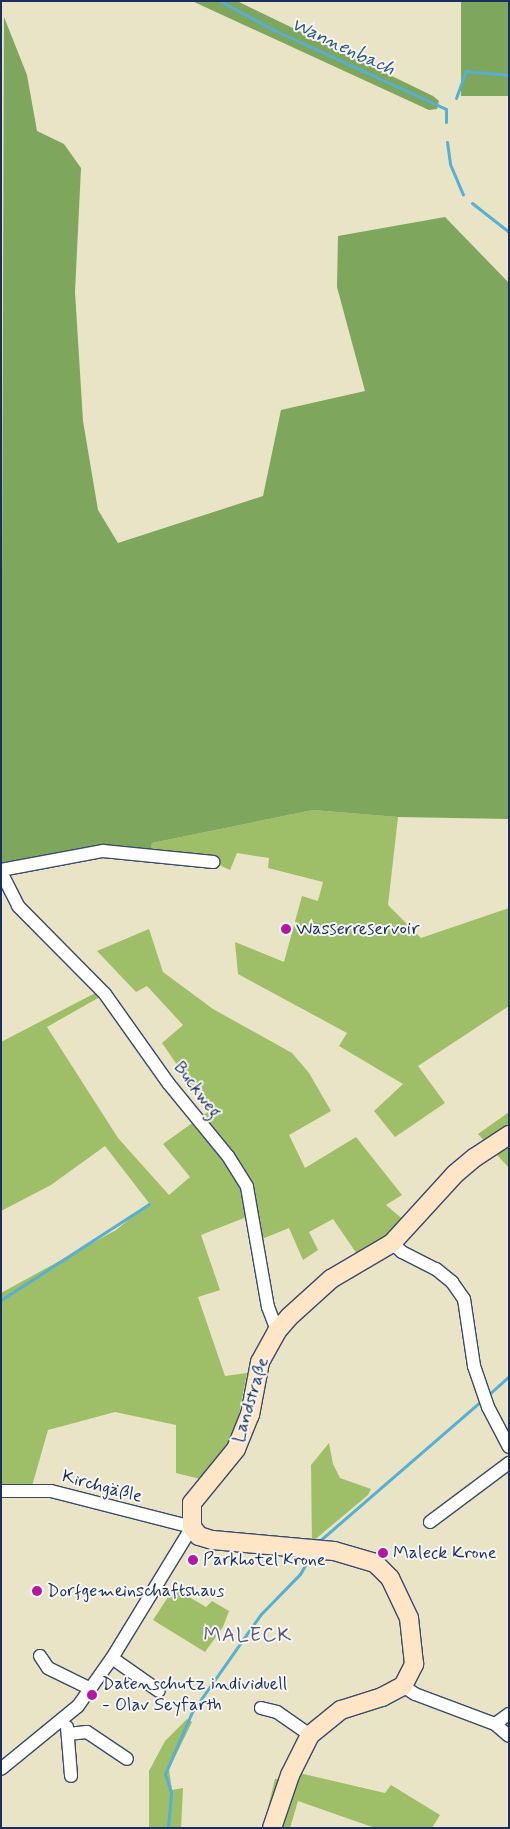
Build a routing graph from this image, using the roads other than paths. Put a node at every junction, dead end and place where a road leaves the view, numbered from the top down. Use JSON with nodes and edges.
{"nodes":[{"id":1,"x":213,"y":862,"type":"dead end"},
{"id":2,"x":1,"y":871,"type":"edge"},
{"id":3,"x":509,"y":1135,"type":"edge"},
{"id":4,"x":392,"y":1243,"type":"junction"},
{"id":5,"x":276,"y":1331,"type":"junction"},
{"id":6,"x":509,"y":1448,"type":"edge"},
{"id":7,"x":509,"y":1463,"type":"edge"},
{"id":8,"x":1,"y":1491,"type":"edge"},
{"id":9,"x":430,"y":1522,"type":"dead end"},
{"id":10,"x":192,"y":1527,"type":"junction"},
{"id":11,"x":40,"y":1656,"type":"dead end"},
{"id":12,"x":112,"y":1658,"type":"junction"},
{"id":13,"x":403,"y":1686,"type":"junction"},
{"id":14,"x":91,"y":1689,"type":"junction"},
{"id":15,"x":159,"y":1691,"type":"dead end"},
{"id":16,"x":262,"y":1708,"type":"dead end"},
{"id":17,"x":509,"y":1714,"type":"edge"},
{"id":18,"x":67,"y":1717,"type":"junction"},
{"id":19,"x":495,"y":1724,"type":"junction"},
{"id":20,"x":68,"y":1734,"type":"junction"},
{"id":21,"x":310,"y":1735,"type":"junction"},
{"id":22,"x":509,"y":1736,"type":"edge"},
{"id":23,"x":127,"y":1760,"type":"dead end"},
{"id":24,"x":1,"y":1769,"type":"edge"},
{"id":25,"x":71,"y":1776,"type":"dead end"},
{"id":26,"x":272,"y":1828,"type":"edge"}],
"edges":[{"from":1,"to":2,"type":"street"},
{"from":2,"to":5,"type":"street","name":"Buckweg"},
{"from":3,"to":4,"type":"street","name":"Landstraße"},
{"from":4,"to":5,"type":"street","name":"Landstraße"},
{"from":4,"to":6,"type":"street"},
{"from":5,"to":10,"type":"street","name":"Landstraße"},
{"from":7,"to":9,"type":"street"},
{"from":8,"to":10,"type":"street","name":"Kirchgäßle"},
{"from":10,"to":12,"type":"street"},
{"from":10,"to":13,"type":"street"},
{"from":11,"to":14,"type":"street"},
{"from":12,"to":14,"type":"street"},
{"from":12,"to":15,"type":"street"},
{"from":13,"to":19,"type":"street"},
{"from":13,"to":21,"type":"street"},
{"from":14,"to":18,"type":"street"},
{"from":16,"to":21,"type":"street"},
{"from":17,"to":19,"type":"street"},
{"from":18,"to":20,"type":"street"},
{"from":18,"to":24,"type":"street"},
{"from":19,"to":22,"type":"street"},
{"from":20,"to":23,"type":"street"},
{"from":20,"to":25,"type":"street"},
{"from":21,"to":26,"type":"street"}]}
